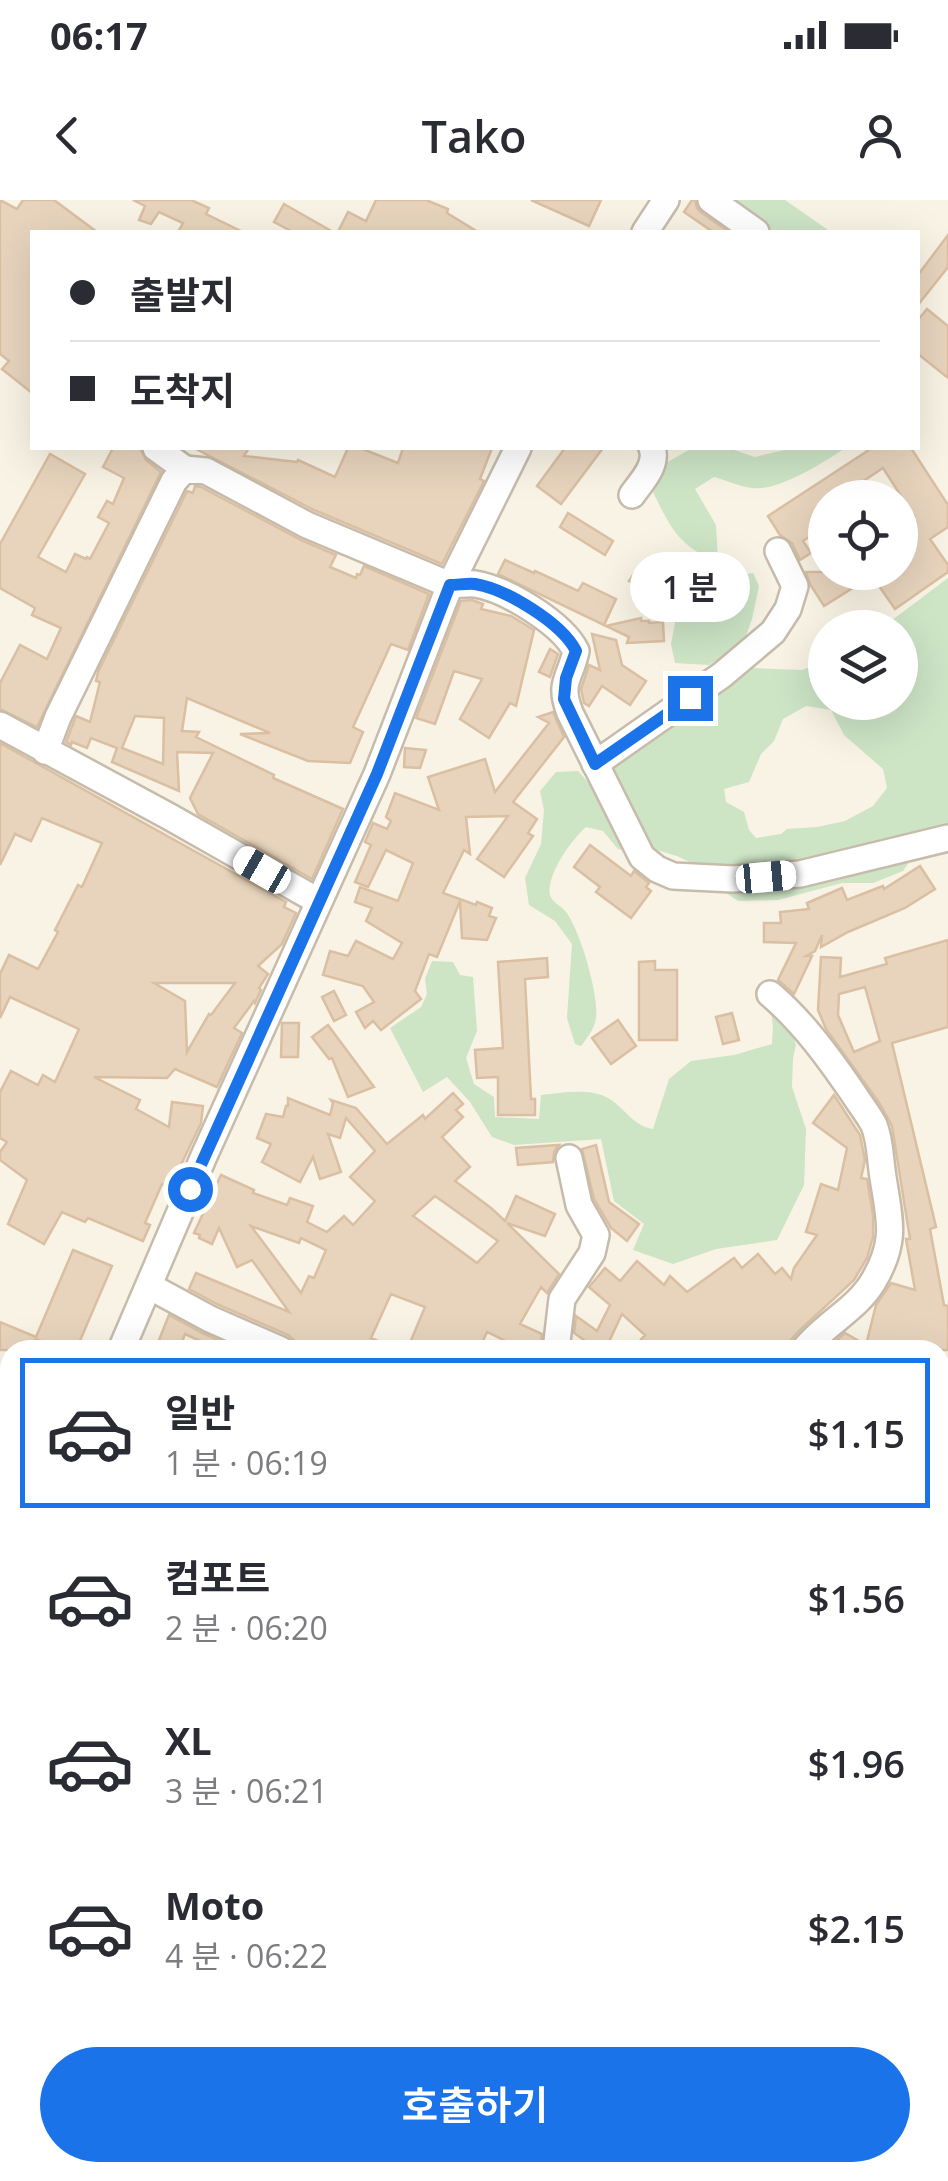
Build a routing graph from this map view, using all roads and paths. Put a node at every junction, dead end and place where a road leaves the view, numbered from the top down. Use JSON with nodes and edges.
{"nodes":[{"id":1,"x":666,"y":200,"type":"edge"},
{"id":2,"x":711,"y":200,"type":"edge"},
{"id":3,"x":646,"y":230,"type":"edge"},
{"id":4,"x":753,"y":230,"type":"edge"},
{"id":5,"x":159,"y":450,"type":"edge"},
{"id":6,"x":517,"y":450,"type":"edge"},
{"id":7,"x":653,"y":450,"type":"edge"},
{"id":8,"x":185,"y":469,"type":"junction"},
{"id":9,"x":632,"y":495,"type":"dead end"},
{"id":10,"x":778,"y":550,"type":"dead end"},
{"id":11,"x":450,"y":585,"type":"junction"},
{"id":12,"x":0,"y":725,"type":"edge"},
{"id":13,"x":45,"y":750,"type":"junction"},
{"id":14,"x":595,"y":764,"type":"junction"},
{"id":15,"x":948,"y":838,"type":"edge"},
{"id":16,"x":318,"y":901,"type":"junction"},
{"id":17,"x":770,"y":994,"type":"dead end"},
{"id":18,"x":569,"y":1158,"type":"dead end"},
{"id":19,"x":149,"y":1286,"type":"junction"},
{"id":20,"x":125,"y":1340,"type":"edge"},
{"id":21,"x":258,"y":1340,"type":"edge"},
{"id":22,"x":557,"y":1340,"type":"edge"},
{"id":23,"x":812,"y":1340,"type":"edge"}],
"edges":[{"from":1,"to":3,"type":"street"},
{"from":2,"to":4,"type":"street"},
{"from":5,"to":8,"type":"street"},
{"from":6,"to":11,"type":"street"},
{"from":7,"to":9,"type":"street"},
{"from":8,"to":11,"type":"street"},
{"from":8,"to":13,"type":"street"},
{"from":10,"to":14,"type":"street"},
{"from":11,"to":14,"type":"street"},
{"from":11,"to":16,"type":"street"},
{"from":12,"to":13,"type":"street"},
{"from":13,"to":16,"type":"street"},
{"from":14,"to":15,"type":"street"},
{"from":16,"to":19,"type":"street"},
{"from":17,"to":23,"type":"street"},
{"from":18,"to":22,"type":"street"},
{"from":19,"to":20,"type":"street"},
{"from":19,"to":21,"type":"street"}]}
